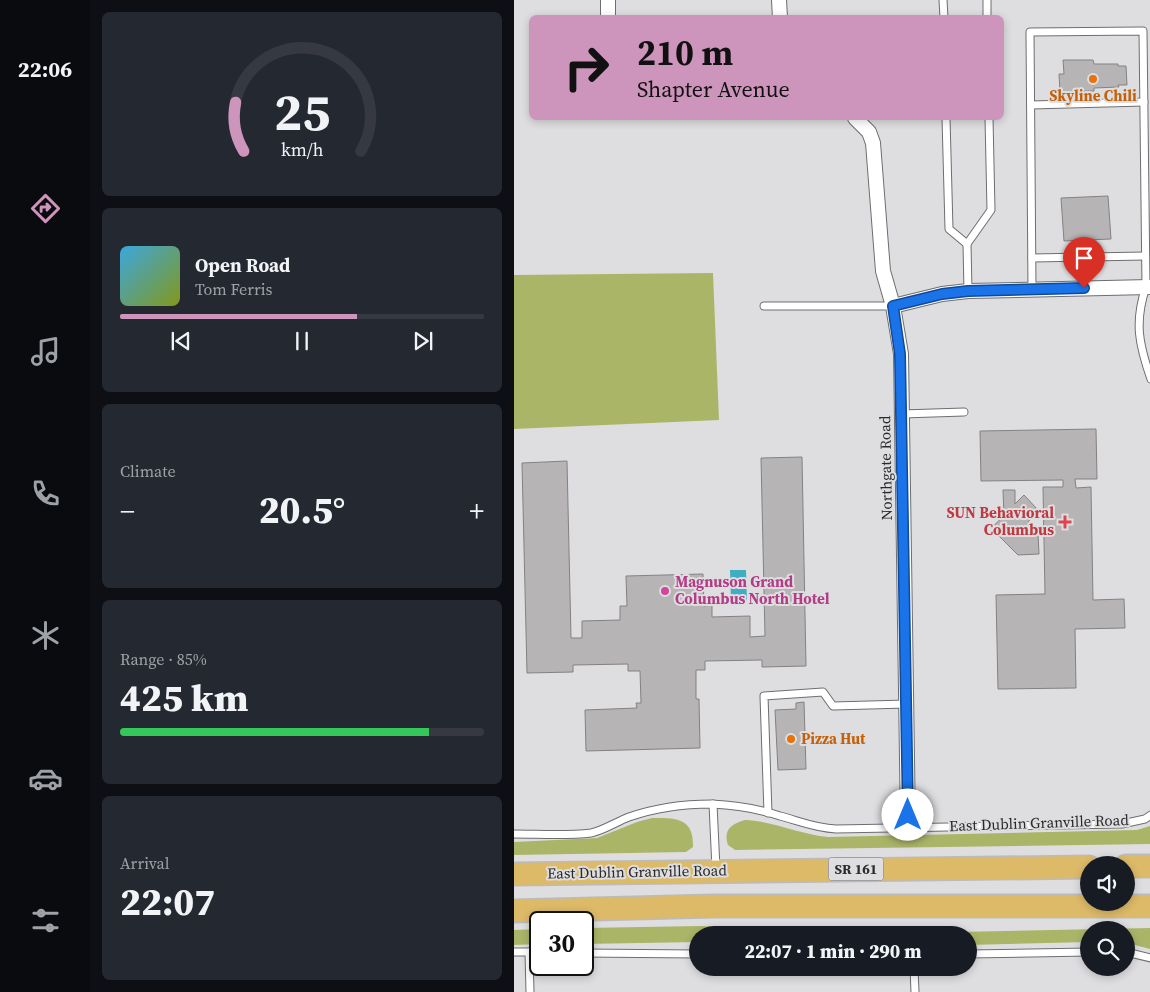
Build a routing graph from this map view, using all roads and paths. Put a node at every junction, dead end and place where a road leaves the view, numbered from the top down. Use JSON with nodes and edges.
{"nodes":[{"id":1,"x":608,"y":0,"type":"edge"},
{"id":2,"x":779,"y":0,"type":"edge"},
{"id":3,"x":943,"y":0,"type":"edge"},
{"id":4,"x":987,"y":0,"type":"edge"},
{"id":5,"x":608,"y":15,"type":"edge"},
{"id":6,"x":780,"y":15,"type":"edge"},
{"id":7,"x":944,"y":15,"type":"edge"},
{"id":8,"x":987,"y":15,"type":"edge"},
{"id":9,"x":1144,"y":102,"type":"junction"},
{"id":10,"x":1031,"y":105,"type":"junction"},
{"id":11,"x":858,"y":120,"type":"edge"},
{"id":12,"x":946,"y":120,"type":"edge"},
{"id":13,"x":989,"y":120,"type":"edge"},
{"id":14,"x":967,"y":244,"type":"junction"},
{"id":15,"x":1145,"y":256,"type":"junction"},
{"id":16,"x":1032,"y":258,"type":"junction"},
{"id":17,"x":1148,"y":287,"type":"edge"},
{"id":18,"x":1032,"y":289,"type":"junction"},
{"id":19,"x":968,"y":291,"type":"junction"},
{"id":20,"x":764,"y":306,"type":"dead end"},
{"id":21,"x":893,"y":306,"type":"junction"},
{"id":22,"x":1150,"y":379,"type":"edge"},
{"id":23,"x":964,"y":412,"type":"dead end"},
{"id":24,"x":902,"y":414,"type":"junction"},
{"id":25,"x":906,"y":704,"type":"junction"},
{"id":26,"x":713,"y":804,"type":"junction"},
{"id":27,"x":768,"y":812,"type":"junction"},
{"id":28,"x":1150,"y":815,"type":"edge"},
{"id":29,"x":908,"y":826,"type":"junction"},
{"id":30,"x":514,"y":834,"type":"edge"},
{"id":31,"x":1080,"y":866,"type":"edge"},
{"id":32,"x":1135,"y":866,"type":"edge"},
{"id":33,"x":1150,"y":866,"type":"edge"},
{"id":34,"x":716,"y":871,"type":"junction"},
{"id":35,"x":514,"y":874,"type":"edge"},
{"id":36,"x":1150,"y":906,"type":"edge"},
{"id":37,"x":514,"y":911,"type":"edge"},
{"id":38,"x":514,"y":952,"type":"edge"},
{"id":39,"x":529,"y":952,"type":"edge"},
{"id":40,"x":1080,"y":952,"type":"edge"},
{"id":41,"x":594,"y":953,"type":"edge"},
{"id":42,"x":689,"y":954,"type":"edge"},
{"id":43,"x":977,"y":954,"type":"edge"},
{"id":44,"x":1135,"y":954,"type":"edge"},
{"id":45,"x":1150,"y":958,"type":"edge"},
{"id":46,"x":530,"y":976,"type":"edge"},
{"id":47,"x":914,"y":976,"type":"edge"},
{"id":48,"x":530,"y":992,"type":"edge"},
{"id":49,"x":915,"y":992,"type":"edge"}],
"edges":[{"from":1,"to":5,"type":"street"},
{"from":2,"to":6,"type":"street"},
{"from":3,"to":7,"type":"lane"},
{"from":4,"to":8,"type":"lane"},
{"from":9,"to":10,"type":"lane"},
{"from":9,"to":10,"type":"lane"},
{"from":9,"to":15,"type":"lane"},
{"from":10,"to":16,"type":"lane"},
{"from":11,"to":21,"type":"street","name":"Northgate Road"},
{"from":12,"to":14,"type":"lane"},
{"from":13,"to":14,"type":"lane"},
{"from":14,"to":19,"type":"lane"},
{"from":15,"to":16,"type":"lane"},
{"from":15,"to":17,"type":"lane"},
{"from":16,"to":18,"type":"lane"},
{"from":17,"to":18,"type":"street"},
{"from":17,"to":22,"type":"lane"},
{"from":18,"to":19,"type":"street"},
{"from":19,"to":21,"type":"street"},
{"from":20,"to":21,"type":"lane"},
{"from":21,"to":24,"type":"street","name":"Northgate Road"},
{"from":23,"to":24,"type":"lane"},
{"from":24,"to":25,"type":"street","name":"Northgate Road"},
{"from":25,"to":27,"type":"lane"},
{"from":25,"to":29,"type":"street","name":"Northgate Road"},
{"from":26,"to":27,"type":"lane","name":"East Dublin Granville Road"},
{"from":26,"to":30,"type":"lane","name":"East Dublin Granville Road"},
{"from":26,"to":34,"type":"lane"},
{"from":27,"to":29,"type":"lane","name":"East Dublin Granville Road"},
{"from":28,"to":29,"type":"lane","name":"East Dublin Granville Road"},
{"from":31,"to":34,"type":"main road","name":"East Dublin Granville Road","number":"SR 161"},
{"from":32,"to":33,"type":"main road"},
{"from":34,"to":35,"type":"main road","name":"East Dublin Granville Road","number":"SR 161"},
{"from":36,"to":37,"type":"main road"},
{"from":38,"to":39,"type":"lane"},
{"from":40,"to":43,"type":"lane"},
{"from":41,"to":42,"type":"lane"},
{"from":44,"to":45,"type":"lane"},
{"from":46,"to":48,"type":"lane"},
{"from":47,"to":49,"type":"lane"}]}
